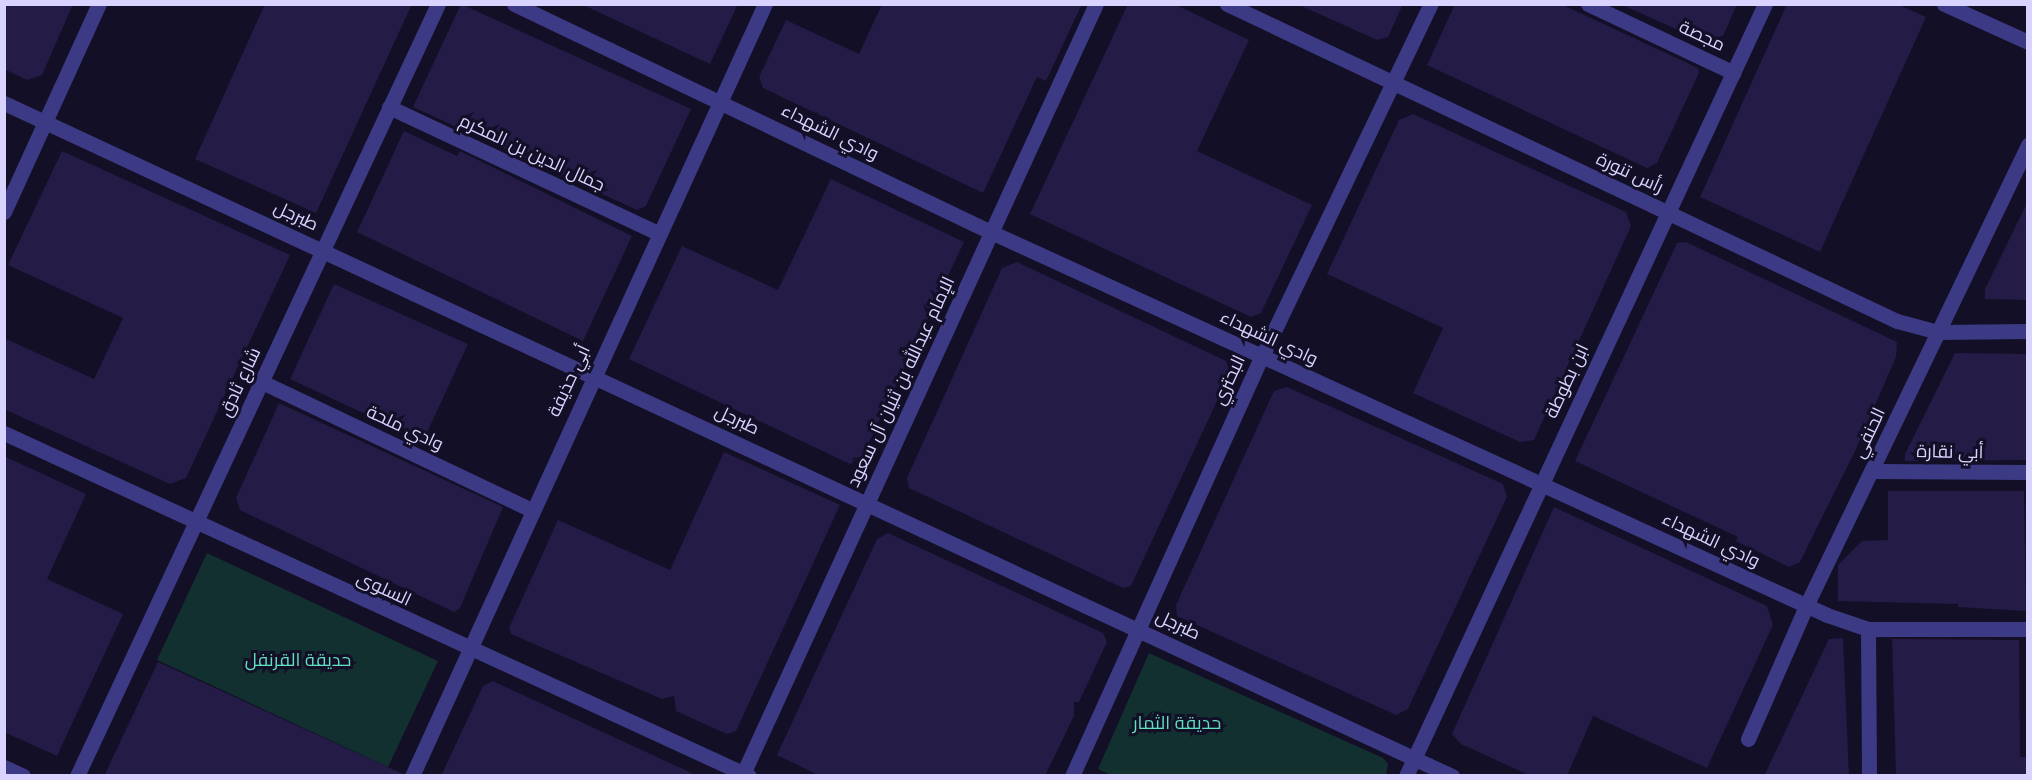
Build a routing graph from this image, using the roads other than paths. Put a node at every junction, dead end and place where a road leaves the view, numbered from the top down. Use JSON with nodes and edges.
{"nodes":[{"id":1,"x":99,"y":4,"type":"edge"},
{"id":2,"x":438,"y":4,"type":"edge"},
{"id":3,"x":514,"y":4,"type":"edge"},
{"id":4,"x":765,"y":4,"type":"edge"},
{"id":5,"x":1096,"y":4,"type":"edge"},
{"id":6,"x":1227,"y":4,"type":"edge"},
{"id":7,"x":1431,"y":4,"type":"edge"},
{"id":8,"x":1588,"y":4,"type":"edge"},
{"id":9,"x":1765,"y":4,"type":"edge"},
{"id":10,"x":1944,"y":4,"type":"edge"},
{"id":11,"x":2028,"y":42,"type":"edge"},
{"id":12,"x":1734,"y":73,"type":"junction"},
{"id":13,"x":1394,"y":81,"type":"junction"},
{"id":14,"x":719,"y":100,"type":"junction"},
{"id":15,"x":4,"y":103,"type":"edge"},
{"id":16,"x":389,"y":107,"type":"junction"},
{"id":17,"x":46,"y":122,"type":"junction"},
{"id":18,"x":2028,"y":145,"type":"edge"},
{"id":19,"x":4,"y":212,"type":"edge"},
{"id":20,"x":1667,"y":212,"type":"junction"},
{"id":21,"x":991,"y":232,"type":"junction"},
{"id":22,"x":658,"y":233,"type":"junction"},
{"id":23,"x":322,"y":249,"type":"junction"},
{"id":24,"x":2028,"y":331,"type":"edge"},
{"id":25,"x":1938,"y":332,"type":"junction"},
{"id":26,"x":1262,"y":356,"type":"junction"},
{"id":27,"x":593,"y":376,"type":"junction"},
{"id":28,"x":262,"y":382,"type":"junction"},
{"id":29,"x":4,"y":434,"type":"edge"},
{"id":30,"x":1873,"y":471,"type":"junction"},
{"id":31,"x":2028,"y":472,"type":"edge"},
{"id":32,"x":1540,"y":482,"type":"junction"},
{"id":33,"x":867,"y":501,"type":"junction"},
{"id":34,"x":532,"y":510,"type":"junction"},
{"id":35,"x":196,"y":522,"type":"junction"},
{"id":36,"x":1806,"y":606,"type":"junction"},
{"id":37,"x":1137,"y":628,"type":"junction"},
{"id":38,"x":1868,"y":629,"type":"junction"},
{"id":39,"x":2028,"y":629,"type":"edge"},
{"id":40,"x":468,"y":649,"type":"junction"},
{"id":41,"x":1748,"y":739,"type":"dead end"},
{"id":42,"x":1414,"y":758,"type":"junction"},
{"id":43,"x":4,"y":767,"type":"edge"},
{"id":44,"x":744,"y":775,"type":"edge"},
{"id":45,"x":23,"y":776,"type":"edge"},
{"id":46,"x":77,"y":776,"type":"edge"},
{"id":47,"x":412,"y":776,"type":"edge"},
{"id":48,"x":1072,"y":776,"type":"edge"},
{"id":49,"x":1406,"y":776,"type":"edge"},
{"id":50,"x":1452,"y":776,"type":"edge"},
{"id":51,"x":1869,"y":776,"type":"edge"}],
"edges":[{"from":1,"to":17,"type":"street"},
{"from":2,"to":16,"type":"street","name":"شارع ثادق"},
{"from":3,"to":14,"type":"street","name":"وادي الشهداء"},
{"from":4,"to":14,"type":"street","name":"أبي حذيفة"},
{"from":5,"to":21,"type":"street","name":"الإمام عبدالله بن ثنيان آل سعود"},
{"from":6,"to":13,"type":"street","name":"رأس تنورة"},
{"from":7,"to":13,"type":"street","name":"البحتري"},
{"from":8,"to":12,"type":"street","name":"مجصة"},
{"from":9,"to":12,"type":"street","name":"ابن بطوطة"},
{"from":10,"to":11,"type":"street"},
{"from":12,"to":20,"type":"street","name":"ابن بطوطة"},
{"from":13,"to":20,"type":"street","name":"رأس تنورة"},
{"from":13,"to":26,"type":"street","name":"البحتري"},
{"from":14,"to":21,"type":"street","name":"وادي الشهداء"},
{"from":14,"to":22,"type":"street","name":"أبي حذيفة"},
{"from":15,"to":17,"type":"street","name":"طبرجل"},
{"from":16,"to":22,"type":"street","name":"جمال الدين بن المكرم"},
{"from":16,"to":23,"type":"street","name":"شارع ثادق"},
{"from":17,"to":19,"type":"street"},
{"from":17,"to":23,"type":"street","name":"طبرجل"},
{"from":18,"to":25,"type":"street","name":"الحنفي"},
{"from":20,"to":25,"type":"street","name":"رأس تنورة"},
{"from":20,"to":32,"type":"street","name":"ابن بطوطة"},
{"from":21,"to":26,"type":"street","name":"وادي الشهداء"},
{"from":21,"to":33,"type":"street","name":"الإمام عبدالله بن ثنيان آل سعود"},
{"from":22,"to":27,"type":"street","name":"أبي حذيفة"},
{"from":23,"to":27,"type":"street","name":"طبرجل"},
{"from":23,"to":28,"type":"street","name":"شارع ثادق"},
{"from":24,"to":25,"type":"street","name":"رأس تنورة"},
{"from":25,"to":30,"type":"street","name":"الحنفي"},
{"from":26,"to":32,"type":"street","name":"وادي الشهداء"},
{"from":26,"to":37,"type":"street","name":"البحتري"},
{"from":27,"to":33,"type":"street","name":"طبرجل"},
{"from":27,"to":34,"type":"street","name":"أبي حذيفة"},
{"from":28,"to":34,"type":"street","name":"وادي ملحة"},
{"from":28,"to":35,"type":"street","name":"شارع ثادق"},
{"from":29,"to":35,"type":"street","name":"السلوى"},
{"from":30,"to":31,"type":"street","name":"أبي نقارة"},
{"from":30,"to":36,"type":"street","name":"الحنفي"},
{"from":32,"to":36,"type":"street","name":"وادي الشهداء"},
{"from":32,"to":42,"type":"street","name":"ابن بطوطة"},
{"from":33,"to":37,"type":"street","name":"طبرجل"},
{"from":33,"to":44,"type":"street","name":"الإمام عبدالله بن ثنيان آل سعود"},
{"from":34,"to":40,"type":"street","name":"أبي حذيفة"},
{"from":35,"to":40,"type":"street","name":"السلوى"},
{"from":35,"to":46,"type":"street","name":"شارع ثادق"},
{"from":36,"to":38,"type":"street","name":"وادي الشهداء"},
{"from":36,"to":41,"type":"street","name":"الحنفي"},
{"from":37,"to":42,"type":"street","name":"طبرجل"},
{"from":37,"to":48,"type":"street","name":"البحتري"},
{"from":38,"to":39,"type":"street","name":"وادي الشهداء"},
{"from":38,"to":51,"type":"street"},
{"from":40,"to":44,"type":"street","name":"السلوى"},
{"from":40,"to":47,"type":"street","name":"أبي حذيفة"},
{"from":42,"to":49,"type":"street","name":"ابن بطوطة"},
{"from":42,"to":50,"type":"street","name":"طبرجل"},
{"from":43,"to":45,"type":"street"}]}
